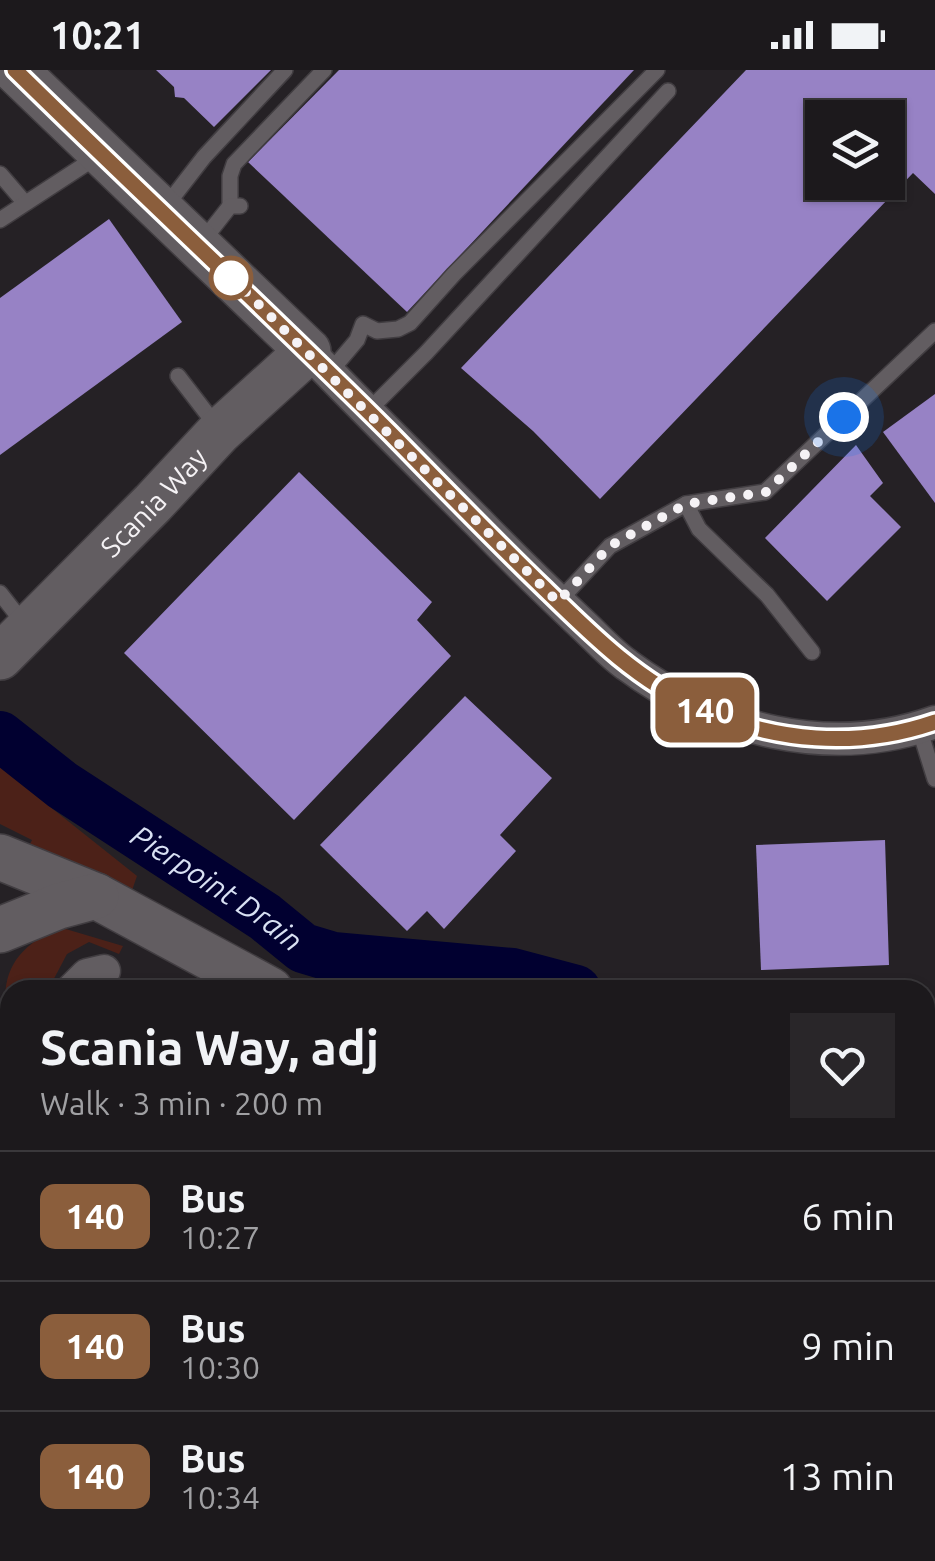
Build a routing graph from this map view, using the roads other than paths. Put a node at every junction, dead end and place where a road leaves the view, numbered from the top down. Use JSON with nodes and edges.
{"nodes":[{"id":1,"x":15,"y":70,"type":"edge"},
{"id":2,"x":285,"y":70,"type":"edge"},
{"id":3,"x":324,"y":70,"type":"edge"},
{"id":4,"x":657,"y":70,"type":"edge"},
{"id":5,"x":668,"y":90,"type":"dead end"},
{"id":6,"x":102,"y":154,"type":"junction"},
{"id":7,"x":0,"y":174,"type":"edge"},
{"id":8,"x":25,"y":202,"type":"junction"},
{"id":9,"x":162,"y":211,"type":"junction"},
{"id":10,"x":0,"y":220,"type":"edge"},
{"id":11,"x":198,"y":246,"type":"junction"},
{"id":12,"x":935,"y":331,"type":"edge"},
{"id":13,"x":318,"y":362,"type":"junction"},
{"id":14,"x":178,"y":376,"type":"dead end"},
{"id":15,"x":368,"y":411,"type":"junction"},
{"id":16,"x":220,"y":431,"type":"junction"},
{"id":17,"x":686,"y":504,"type":"junction"},
{"id":18,"x":0,"y":593,"type":"edge"},
{"id":19,"x":558,"y":602,"type":"junction"},
{"id":20,"x":14,"y":642,"type":"edge"},
{"id":21,"x":812,"y":652,"type":"dead end"},
{"id":22,"x":927,"y":725,"type":"edge"},
{"id":23,"x":935,"y":779,"type":"edge"},
{"id":24,"x":0,"y":857,"type":"edge"},
{"id":25,"x":96,"y":896,"type":"junction"},
{"id":26,"x":0,"y":930,"type":"edge"},
{"id":27,"x":104,"y":972,"type":"dead end"},
{"id":28,"x":82,"y":980,"type":"edge"},
{"id":29,"x":251,"y":980,"type":"edge"}],
"edges":[{"from":1,"to":6,"type":"street"},
{"from":2,"to":9,"type":"lane"},
{"from":3,"to":11,"type":"lane"},
{"from":4,"to":13,"type":"lane"},
{"from":5,"to":15,"type":"lane"},
{"from":6,"to":8,"type":"lane"},
{"from":6,"to":9,"type":"street"},
{"from":7,"to":8,"type":"lane"},
{"from":8,"to":10,"type":"lane"},
{"from":9,"to":11,"type":"street"},
{"from":11,"to":13,"type":"street"},
{"from":12,"to":17,"type":"lane"},
{"from":13,"to":15,"type":"street"},
{"from":13,"to":16,"type":"street","name":"Scania Way"},
{"from":14,"to":16,"type":"lane"},
{"from":15,"to":19,"type":"street"},
{"from":16,"to":20,"type":"street","name":"Scania Way"},
{"from":17,"to":19,"type":"lane"},
{"from":17,"to":21,"type":"lane"},
{"from":18,"to":20,"type":"lane"},
{"from":19,"to":22,"type":"street"},
{"from":22,"to":23,"type":"lane"},
{"from":24,"to":25,"type":"street"},
{"from":25,"to":26,"type":"street"},
{"from":25,"to":29,"type":"street"},
{"from":27,"to":28,"type":"street"}]}
